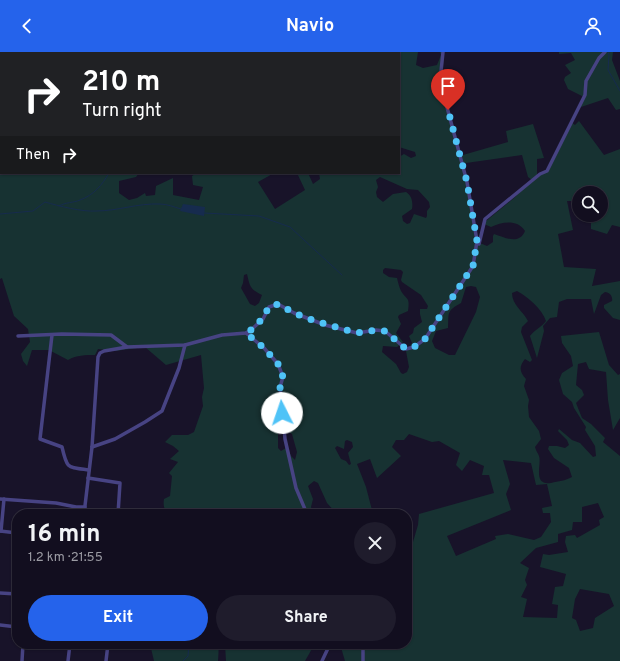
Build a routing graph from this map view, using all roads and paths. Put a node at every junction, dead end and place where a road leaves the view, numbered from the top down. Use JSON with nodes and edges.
{"nodes":[{"id":1,"x":443,"y":52,"type":"edge"},
{"id":2,"x":605,"y":52,"type":"edge"},
{"id":3,"x":475,"y":256,"type":"junction"},
{"id":4,"x":246,"y":333,"type":"junction"},
{"id":5,"x":52,"y":334,"type":"junction"},
{"id":6,"x":18,"y":336,"type":"dead end"},
{"id":7,"x":185,"y":345,"type":"junction"},
{"id":8,"x":127,"y":347,"type":"junction"},
{"id":9,"x":92,"y":447,"type":"junction"},
{"id":10,"x":89,"y":470,"type":"junction"},
{"id":11,"x":88,"y":478,"type":"junction"},
{"id":12,"x":2,"y":499,"type":"edge"},
{"id":13,"x":85,"y":507,"type":"joint"},
{"id":14,"x":118,"y":509,"type":"edge"},
{"id":15,"x":305,"y":509,"type":"edge"},
{"id":16,"x":1,"y":531,"type":"edge"},
{"id":17,"x":12,"y":532,"type":"edge"},
{"id":18,"x":0,"y":593,"type":"edge"},
{"id":19,"x":12,"y":594,"type":"edge"},
{"id":20,"x":0,"y":625,"type":"edge"},
{"id":21,"x":12,"y":626,"type":"edge"},
{"id":22,"x":23,"y":649,"type":"edge"},
{"id":23,"x":69,"y":649,"type":"edge"},
{"id":24,"x":107,"y":649,"type":"edge"},
{"id":25,"x":328,"y":649,"type":"edge"},
{"id":26,"x":363,"y":649,"type":"edge"},
{"id":27,"x":22,"y":661,"type":"edge"},
{"id":28,"x":68,"y":661,"type":"edge"},
{"id":29,"x":106,"y":661,"type":"edge"},
{"id":30,"x":322,"y":661,"type":"edge"},
{"id":31,"x":363,"y":661,"type":"edge"}],
"edges":[{"from":1,"to":3,"type":"street"},
{"from":2,"to":3,"type":"street"},
{"from":3,"to":4,"type":"street"},
{"from":4,"to":7,"type":"street"},
{"from":4,"to":15,"type":"street"},
{"from":5,"to":6,"type":"street"},
{"from":5,"to":8,"type":"street"},
{"from":5,"to":10,"type":"street"},
{"from":7,"to":8,"type":"street"},
{"from":7,"to":9,"type":"street"},
{"from":8,"to":9,"type":"street"},
{"from":9,"to":10,"type":"street"},
{"from":10,"to":11,"type":"street"},
{"from":11,"to":13,"type":"street"},
{"from":11,"to":14,"type":"street"},
{"from":12,"to":13,"type":"street"},
{"from":12,"to":16,"type":"street"},
{"from":16,"to":17,"type":"street"},
{"from":18,"to":19,"type":"street"},
{"from":20,"to":21,"type":"street"},
{"from":22,"to":27,"type":"street"},
{"from":23,"to":28,"type":"street"},
{"from":24,"to":29,"type":"street"},
{"from":25,"to":30,"type":"street"},
{"from":26,"to":31,"type":"street"}]}
